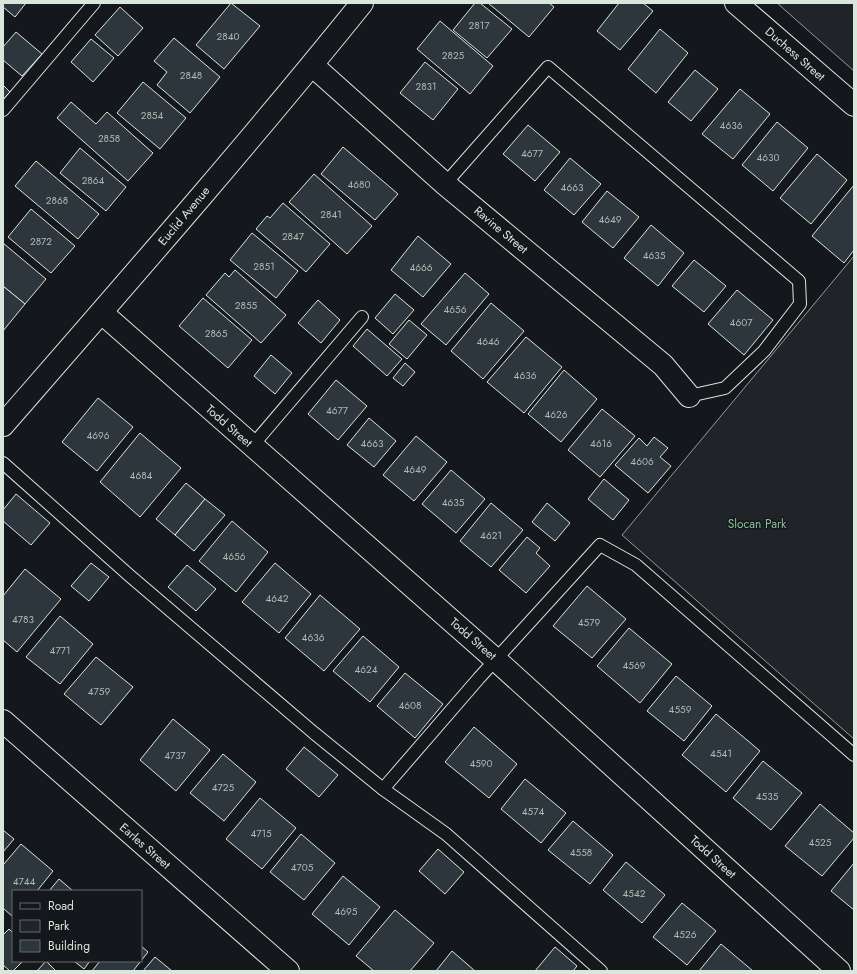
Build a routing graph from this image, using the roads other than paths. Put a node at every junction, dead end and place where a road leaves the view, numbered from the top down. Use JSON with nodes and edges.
{"nodes":[{"id":1,"x":94,"y":3,"type":"edge"},
{"id":2,"x":362,"y":3,"type":"edge"},
{"id":3,"x":736,"y":3,"type":"edge"},
{"id":4,"x":312,"y":64,"type":"junction"},
{"id":5,"x":854,"y":105,"type":"edge"},
{"id":6,"x":3,"y":110,"type":"edge"},
{"id":7,"x":445,"y":184,"type":"junction"},
{"id":8,"x":102,"y":313,"type":"junction"},
{"id":9,"x":362,"y":317,"type":"dead end"},
{"id":10,"x":689,"y":396,"type":"joint"},
{"id":11,"x":3,"y":425,"type":"edge"},
{"id":12,"x":252,"y":446,"type":"junction"},
{"id":13,"x":3,"y":463,"type":"edge"},
{"id":14,"x":496,"y":660,"type":"junction"},
{"id":15,"x":3,"y":721,"type":"edge"},
{"id":16,"x":854,"y":755,"type":"edge"},
{"id":17,"x":383,"y":789,"type":"junction"},
{"id":18,"x":288,"y":971,"type":"edge"},
{"id":19,"x":601,"y":971,"type":"edge"},
{"id":20,"x":839,"y":971,"type":"edge"}],
"edges":[{"from":1,"to":6,"type":"lane"},
{"from":2,"to":4,"type":"street","name":"Euclid Avenue"},
{"from":3,"to":5,"type":"street","name":"Duchess Street"},
{"from":4,"to":7,"type":"street","name":"Ravine Street"},
{"from":4,"to":8,"type":"street","name":"Euclid Avenue"},
{"from":7,"to":10,"type":"street","name":"Ravine Street"},
{"from":7,"to":10,"type":"lane"},
{"from":8,"to":11,"type":"street","name":"Euclid Avenue"},
{"from":8,"to":12,"type":"street","name":"Todd Street"},
{"from":9,"to":12,"type":"lane"},
{"from":12,"to":14,"type":"street","name":"Todd Street"},
{"from":13,"to":17,"type":"lane"},
{"from":14,"to":16,"type":"lane"},
{"from":14,"to":17,"type":"lane"},
{"from":14,"to":20,"type":"street","name":"Todd Street"},
{"from":15,"to":18,"type":"street","name":"Earles Street"},
{"from":17,"to":19,"type":"lane"}]}
